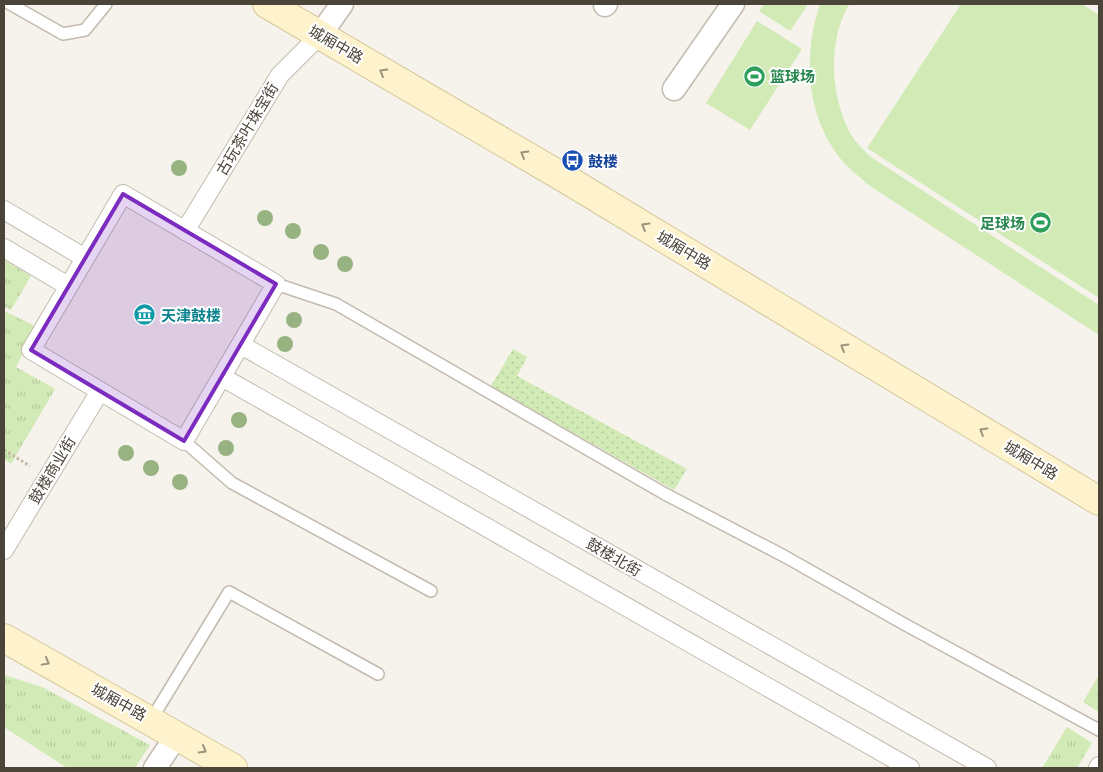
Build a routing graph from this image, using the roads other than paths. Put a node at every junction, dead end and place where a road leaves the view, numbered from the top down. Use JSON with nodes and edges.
{"nodes":[{"id":1,"x":10,"y":4,"type":"edge"},
{"id":2,"x":106,"y":4,"type":"edge"},
{"id":3,"x":267,"y":4,"type":"edge"},
{"id":4,"x":342,"y":4,"type":"edge"},
{"id":5,"x":733,"y":4,"type":"edge"},
{"id":6,"x":320,"y":35,"type":"junction"},
{"id":7,"x":674,"y":89,"type":"dead end"},
{"id":8,"x":4,"y":210,"type":"edge"},
{"id":9,"x":186,"y":231,"type":"junction"},
{"id":10,"x":4,"y":248,"type":"edge"},
{"id":11,"x":85,"y":258,"type":"junction"},
{"id":12,"x":276,"y":284,"type":"junction"},
{"id":13,"x":68,"y":286,"type":"junction"},
{"id":14,"x":240,"y":345,"type":"junction"},
{"id":15,"x":222,"y":377,"type":"junction"},
{"id":16,"x":100,"y":391,"type":"junction"},
{"id":17,"x":184,"y":441,"type":"junction"},
{"id":18,"x":1099,"y":502,"type":"edge"},
{"id":19,"x":4,"y":550,"type":"edge"},
{"id":20,"x":431,"y":591,"type":"dead end"},
{"id":21,"x":4,"y":638,"type":"edge"},
{"id":22,"x":378,"y":674,"type":"dead end"},
{"id":23,"x":151,"y":720,"type":"junction"},
{"id":24,"x":1099,"y":730,"type":"edge"},
{"id":25,"x":177,"y":736,"type":"junction"},
{"id":26,"x":155,"y":768,"type":"edge"},
{"id":27,"x":233,"y":768,"type":"edge"},
{"id":28,"x":910,"y":768,"type":"edge"},
{"id":29,"x":987,"y":768,"type":"edge"}],
"edges":[{"from":1,"to":2,"type":"lane"},
{"from":3,"to":6,"type":"main road","name":"城厢中路"},
{"from":4,"to":6,"type":"street"},
{"from":5,"to":7,"type":"street"},
{"from":6,"to":9,"type":"street","name":"古玩茶叶珠宝街"},
{"from":18,"to":6,"type":"main road","name":"城厢中路","one_way":true},
{"from":8,"to":11,"type":"street"},
{"from":9,"to":11,"type":"street"},
{"from":9,"to":12,"type":"street"},
{"from":10,"to":13,"type":"street"},
{"from":11,"to":13,"type":"street"},
{"from":12,"to":14,"type":"street"},
{"from":12,"to":24,"type":"lane"},
{"from":13,"to":16,"type":"street"},
{"from":14,"to":15,"type":"street"},
{"from":14,"to":29,"type":"street","name":"鼓楼北街"},
{"from":15,"to":17,"type":"street"},
{"from":15,"to":28,"type":"street"},
{"from":16,"to":17,"type":"street"},
{"from":16,"to":19,"type":"street","name":"鼓楼商业街"},
{"from":17,"to":20,"type":"lane"},
{"from":21,"to":23,"type":"main road","name":"城厢中路","one_way":true},
{"from":22,"to":23,"type":"lane"},
{"from":23,"to":25,"type":"main road","name":"城厢中路"},
{"from":25,"to":26,"type":"street"},
{"from":25,"to":27,"type":"main road","name":"城厢中路","one_way":true}]}
